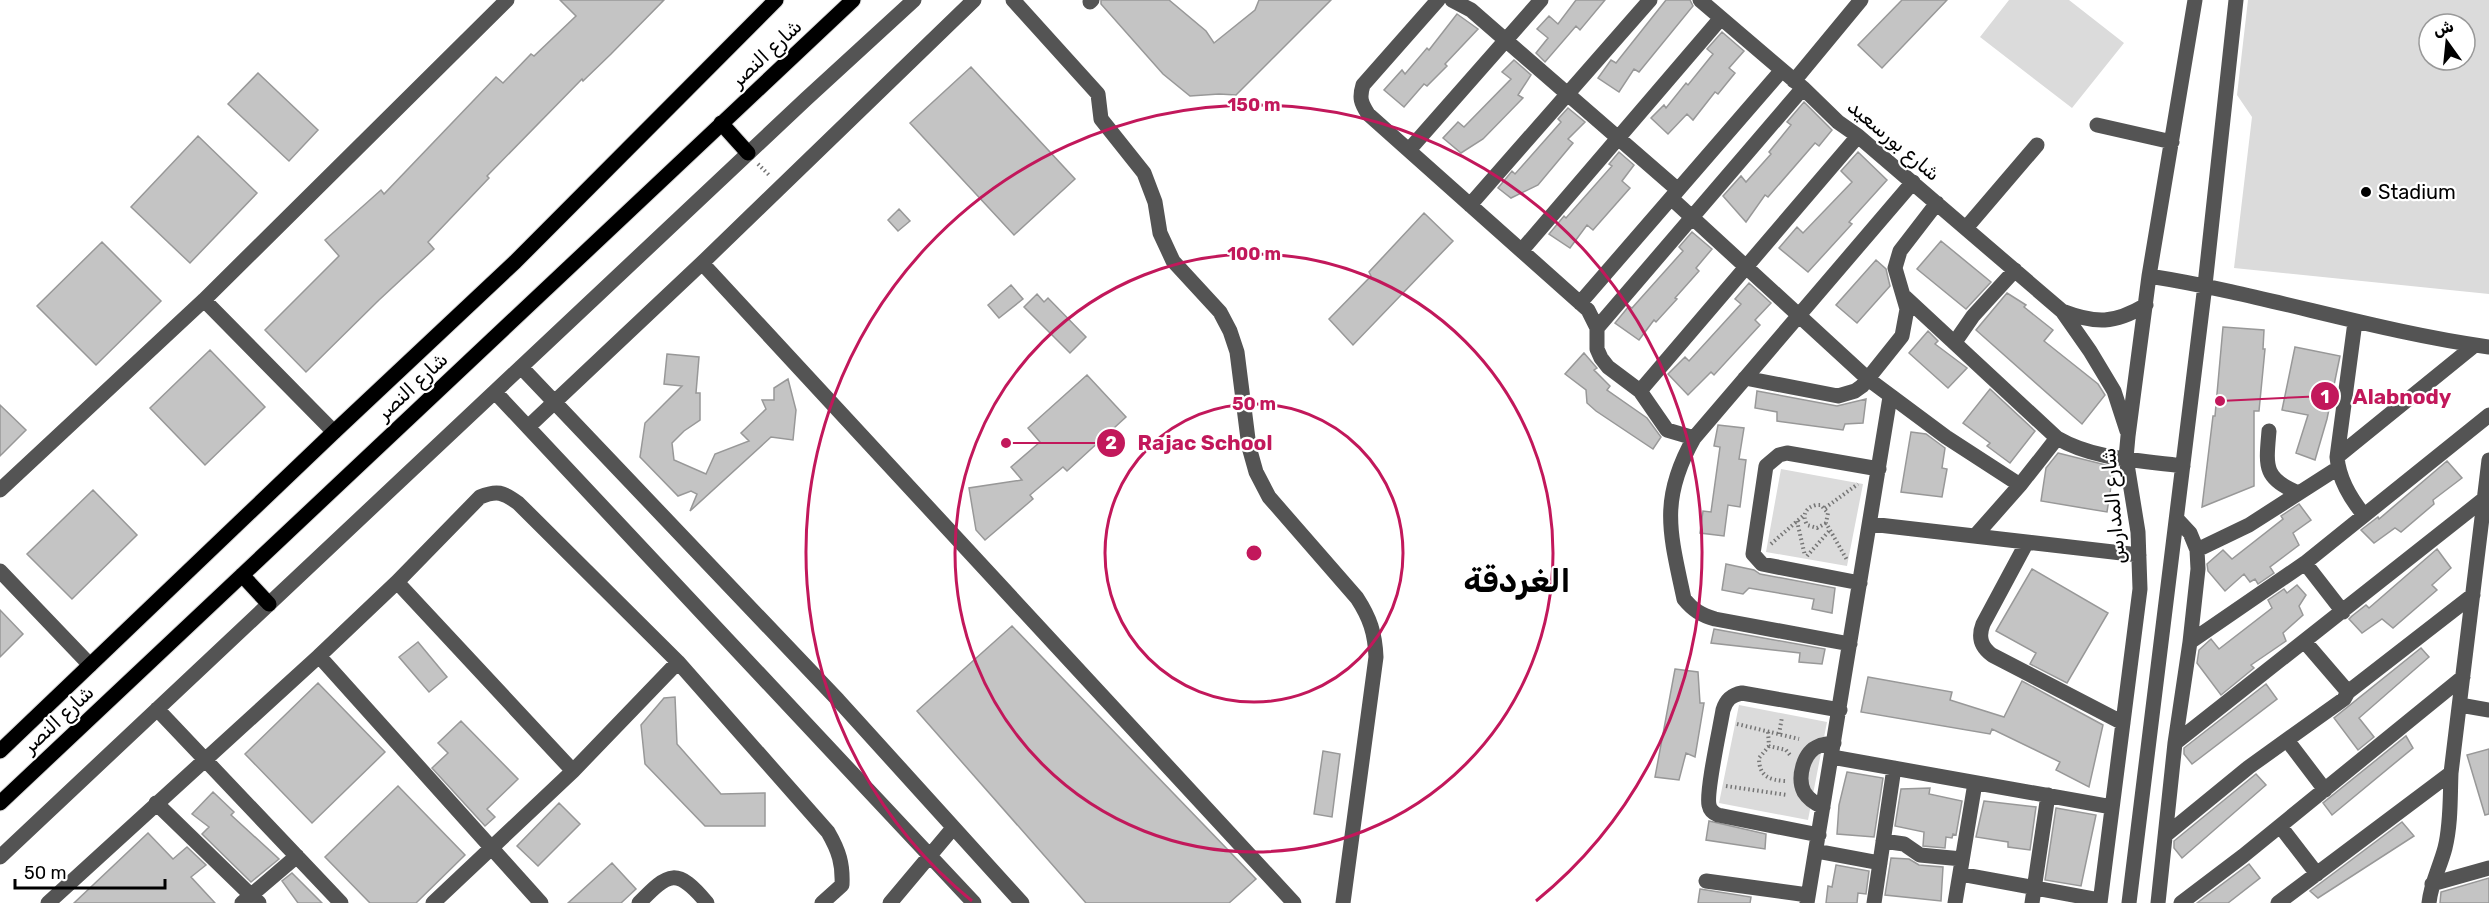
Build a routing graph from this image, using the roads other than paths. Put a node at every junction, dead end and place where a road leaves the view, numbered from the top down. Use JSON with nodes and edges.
{"nodes":[{"id":1,"x":507,"y":0,"type":"edge"},
{"id":2,"x":776,"y":0,"type":"edge"},
{"id":3,"x":853,"y":0,"type":"edge"},
{"id":4,"x":914,"y":0,"type":"edge"},
{"id":5,"x":974,"y":0,"type":"edge"},
{"id":6,"x":1012,"y":0,"type":"edge"},
{"id":7,"x":1438,"y":0,"type":"edge"},
{"id":8,"x":1452,"y":0,"type":"edge"},
{"id":9,"x":1541,"y":0,"type":"edge"},
{"id":10,"x":1650,"y":0,"type":"edge"},
{"id":11,"x":1700,"y":0,"type":"edge"},
{"id":12,"x":1862,"y":0,"type":"edge"},
{"id":13,"x":2195,"y":0,"type":"edge"},
{"id":14,"x":2236,"y":0,"type":"edge"},
{"id":15,"x":1721,"y":18,"type":"junction"},
{"id":16,"x":1505,"y":42,"type":"junction"},
{"id":17,"x":1782,"y":70,"type":"junction"},
{"id":18,"x":1798,"y":85,"type":"junction"},
{"id":19,"x":1567,"y":95,"type":"junction"},
{"id":20,"x":721,"y":123,"type":"junction"},
{"id":21,"x":2097,"y":125,"type":"dead end"},
{"id":22,"x":1858,"y":136,"type":"junction"},
{"id":23,"x":1617,"y":138,"type":"junction"},
{"id":24,"x":2172,"y":142,"type":"junction"},
{"id":25,"x":2037,"y":145,"type":"dead end"},
{"id":26,"x":1409,"y":150,"type":"junction"},
{"id":27,"x":748,"y":153,"type":"junction"},
{"id":28,"x":1913,"y":182,"type":"junction"},
{"id":29,"x":1675,"y":194,"type":"junction"},
{"id":30,"x":1936,"y":203,"type":"junction"},
{"id":31,"x":1470,"y":205,"type":"junction"},
{"id":32,"x":1692,"y":218,"type":"junction"},
{"id":33,"x":1966,"y":228,"type":"junction"},
{"id":34,"x":1522,"y":250,"type":"junction"},
{"id":35,"x":702,"y":263,"type":"junction"},
{"id":36,"x":1746,"y":267,"type":"junction"},
{"id":37,"x":2015,"y":270,"type":"junction"},
{"id":38,"x":2150,"y":276,"type":"junction"},
{"id":39,"x":2205,"y":285,"type":"junction"},
{"id":40,"x":1905,"y":297,"type":"junction"},
{"id":41,"x":204,"y":300,"type":"junction"},
{"id":42,"x":1580,"y":303,"type":"junction"},
{"id":43,"x":2145,"y":305,"type":"junction"},
{"id":44,"x":2062,"y":311,"type":"junction"},
{"id":45,"x":1799,"y":315,"type":"junction"},
{"id":46,"x":2355,"y":322,"type":"junction"},
{"id":47,"x":1597,"y":328,"type":"junction"},
{"id":48,"x":1954,"y":342,"type":"junction"},
{"id":49,"x":2482,"y":346,"type":"edge"},
{"id":50,"x":521,"y":367,"type":"junction"},
{"id":51,"x":1745,"y":378,"type":"junction"},
{"id":52,"x":1868,"y":379,"type":"junction"},
{"id":53,"x":1640,"y":391,"type":"junction"},
{"id":54,"x":495,"y":392,"type":"junction"},
{"id":55,"x":1890,"y":397,"type":"junction"},
{"id":56,"x":554,"y":402,"type":"junction"},
{"id":57,"x":2489,"y":415,"type":"edge"},
{"id":58,"x":528,"y":427,"type":"junction"},
{"id":59,"x":2270,"y":431,"type":"dead end"},
{"id":60,"x":334,"y":432,"type":"junction"},
{"id":61,"x":2128,"y":435,"type":"junction"},
{"id":62,"x":1694,"y":438,"type":"junction"},
{"id":63,"x":2057,"y":438,"type":"junction"},
{"id":64,"x":2126,"y":458,"type":"junction"},
{"id":65,"x":2489,"y":460,"type":"edge"},
{"id":66,"x":2337,"y":463,"type":"junction"},
{"id":67,"x":2183,"y":466,"type":"junction"},
{"id":68,"x":1879,"y":469,"type":"junction"},
{"id":69,"x":2020,"y":485,"type":"junction"},
{"id":70,"x":0,"y":490,"type":"edge"},
{"id":71,"x":2300,"y":493,"type":"junction"},
{"id":72,"x":2484,"y":499,"type":"junction"},
{"id":73,"x":2364,"y":515,"type":"junction"},
{"id":74,"x":2177,"y":519,"type":"junction"},
{"id":75,"x":1870,"y":524,"type":"junction"},
{"id":76,"x":1975,"y":536,"type":"junction"},
{"id":77,"x":2027,"y":542,"type":"junction"},
{"id":78,"x":2197,"y":550,"type":"junction"},
{"id":79,"x":2139,"y":555,"type":"junction"},
{"id":80,"x":2305,"y":563,"type":"junction"},
{"id":81,"x":0,"y":571,"type":"edge"},
{"id":82,"x":242,"y":575,"type":"junction"},
{"id":83,"x":397,"y":582,"type":"junction"},
{"id":84,"x":1860,"y":583,"type":"junction"},
{"id":85,"x":2479,"y":585,"type":"edge"},
{"id":86,"x":269,"y":604,"type":"junction"},
{"id":87,"x":2343,"y":612,"type":"junction"},
{"id":88,"x":2190,"y":642,"type":"junction"},
{"id":89,"x":2305,"y":642,"type":"junction"},
{"id":90,"x":1850,"y":644,"type":"junction"},
{"id":91,"x":319,"y":656,"type":"junction"},
{"id":92,"x":678,"y":662,"type":"junction"},
{"id":93,"x":90,"y":665,"type":"junction"},
{"id":94,"x":2463,"y":677,"type":"junction"},
{"id":95,"x":2348,"y":692,"type":"junction"},
{"id":96,"x":2460,"y":705,"type":"junction"},
{"id":97,"x":157,"y":709,"type":"junction"},
{"id":98,"x":1839,"y":710,"type":"junction"},
{"id":99,"x":2489,"y":710,"type":"edge"},
{"id":100,"x":2123,"y":723,"type":"junction"},
{"id":101,"x":2287,"y":740,"type":"junction"},
{"id":102,"x":2175,"y":743,"type":"junction"},
{"id":103,"x":1829,"y":748,"type":"junction"},
{"id":104,"x":0,"y":752,"type":"edge"},
{"id":105,"x":205,"y":758,"type":"junction"},
{"id":106,"x":1894,"y":768,"type":"junction"},
{"id":107,"x":573,"y":771,"type":"junction"},
{"id":108,"x":2451,"y":772,"type":"junction"},
{"id":109,"x":1975,"y":783,"type":"junction"},
{"id":110,"x":2325,"y":789,"type":"junction"},
{"id":111,"x":2048,"y":795,"type":"junction"},
{"id":112,"x":0,"y":803,"type":"edge"},
{"id":113,"x":156,"y":803,"type":"junction"},
{"id":114,"x":1823,"y":807,"type":"junction"},
{"id":115,"x":2112,"y":807,"type":"junction"},
{"id":116,"x":2280,"y":826,"type":"junction"},
{"id":117,"x":953,"y":828,"type":"junction"},
{"id":118,"x":2167,"y":834,"type":"junction"},
{"id":119,"x":1819,"y":835,"type":"junction"},
{"id":120,"x":1883,"y":841,"type":"junction"},
{"id":121,"x":492,"y":849,"type":"junction"},
{"id":122,"x":1816,"y":852,"type":"junction"},
{"id":123,"x":930,"y":855,"type":"junction"},
{"id":124,"x":297,"y":856,"type":"junction"},
{"id":125,"x":0,"y":857,"type":"edge"},
{"id":126,"x":1962,"y":859,"type":"junction"},
{"id":127,"x":1880,"y":864,"type":"junction"},
{"id":128,"x":2489,"y":868,"type":"edge"},
{"id":129,"x":1960,"y":874,"type":"junction"},
{"id":130,"x":2317,"y":874,"type":"junction"},
{"id":131,"x":1706,"y":881,"type":"dead end"},
{"id":132,"x":2432,"y":884,"type":"junction"},
{"id":133,"x":2033,"y":896,"type":"edge"},
{"id":134,"x":1808,"y":899,"type":"edge"},
{"id":135,"x":251,"y":900,"type":"edge"},
{"id":136,"x":2100,"y":902,"type":"edge"},
{"id":137,"x":48,"y":903,"type":"edge"},
{"id":138,"x":341,"y":903,"type":"edge"},
{"id":139,"x":433,"y":903,"type":"edge"},
{"id":140,"x":542,"y":903,"type":"edge"},
{"id":141,"x":639,"y":903,"type":"edge"},
{"id":142,"x":707,"y":903,"type":"edge"},
{"id":143,"x":822,"y":903,"type":"edge"},
{"id":144,"x":890,"y":903,"type":"edge"},
{"id":145,"x":974,"y":903,"type":"edge"},
{"id":146,"x":1022,"y":903,"type":"edge"},
{"id":147,"x":1294,"y":903,"type":"edge"},
{"id":148,"x":1343,"y":903,"type":"edge"},
{"id":149,"x":1874,"y":903,"type":"edge"},
{"id":150,"x":1955,"y":903,"type":"edge"},
{"id":151,"x":2129,"y":903,"type":"edge"},
{"id":152,"x":2158,"y":903,"type":"edge"},
{"id":153,"x":2181,"y":903,"type":"edge"},
{"id":154,"x":2278,"y":903,"type":"edge"},
{"id":155,"x":2429,"y":903,"type":"edge"}],
"edges":[{"from":1,"to":41,"type":"street"},
{"from":2,"to":60,"type":"main road","name":"شارع النصر"},
{"from":3,"to":20,"type":"main road","name":"شارع النصر"},
{"from":4,"to":27,"type":"street"},
{"from":5,"to":35,"type":"street"},
{"from":6,"to":148,"type":"street"},
{"from":7,"to":26,"type":"street"},
{"from":8,"to":16,"type":"street"},
{"from":9,"to":16,"type":"street"},
{"from":10,"to":19,"type":"street"},
{"from":11,"to":15,"type":"street","name":"شارع بورسعيد"},
{"from":12,"to":18,"type":"street"},
{"from":13,"to":24,"type":"street","name":"شارع المدارس"},
{"from":14,"to":39,"type":"street"},
{"from":15,"to":17,"type":"street","name":"شارع بورسعيد"},
{"from":15,"to":23,"type":"street"},
{"from":16,"to":19,"type":"street"},
{"from":16,"to":26,"type":"street"},
{"from":17,"to":18,"type":"street","name":"شارع بورسعيد"},
{"from":17,"to":29,"type":"street"},
{"from":18,"to":22,"type":"street","name":"شارع بورسعيد"},
{"from":18,"to":32,"type":"street"},
{"from":19,"to":23,"type":"street"},
{"from":19,"to":31,"type":"street"},
{"from":20,"to":27,"type":"main road"},
{"from":20,"to":82,"type":"main road","name":"شارع النصر"},
{"from":21,"to":24,"type":"street"},
{"from":22,"to":28,"type":"street","name":"شارع بورسعيد"},
{"from":22,"to":36,"type":"street"},
{"from":23,"to":29,"type":"street"},
{"from":23,"to":34,"type":"street"},
{"from":24,"to":38,"type":"street","name":"شارع المدارس"},
{"from":25,"to":33,"type":"street"},
{"from":26,"to":31,"type":"street"},
{"from":27,"to":50,"type":"street"},
{"from":28,"to":30,"type":"street","name":"شارع بورسعيد"},
{"from":28,"to":45,"type":"street"},
{"from":29,"to":32,"type":"street"},
{"from":29,"to":42,"type":"street"},
{"from":30,"to":33,"type":"street","name":"شارع بورسعيد"},
{"from":30,"to":40,"type":"street"},
{"from":31,"to":34,"type":"street"},
{"from":32,"to":36,"type":"street"},
{"from":32,"to":47,"type":"street"},
{"from":33,"to":37,"type":"street","name":"شارع بورسعيد"},
{"from":34,"to":42,"type":"street"},
{"from":35,"to":56,"type":"street"},
{"from":35,"to":147,"type":"street"},
{"from":36,"to":45,"type":"street"},
{"from":36,"to":53,"type":"street"},
{"from":37,"to":44,"type":"street","name":"شارع بورسعيد"},
{"from":37,"to":48,"type":"street"},
{"from":38,"to":39,"type":"street"},
{"from":38,"to":43,"type":"street","name":"شارع المدارس"},
{"from":39,"to":46,"type":"street"},
{"from":39,"to":67,"type":"street"},
{"from":40,"to":48,"type":"street"},
{"from":40,"to":52,"type":"street"},
{"from":41,"to":60,"type":"street"},
{"from":41,"to":70,"type":"street"},
{"from":42,"to":47,"type":"street"},
{"from":43,"to":44,"type":"street","name":"شارع بورسعيد"},
{"from":43,"to":61,"type":"street","name":"شارع المدارس"},
{"from":44,"to":61,"type":"street","name":"شارع بورسعيد"},
{"from":45,"to":51,"type":"street"},
{"from":45,"to":52,"type":"street"},
{"from":46,"to":49,"type":"street"},
{"from":46,"to":66,"type":"street"},
{"from":47,"to":53,"type":"street"},
{"from":48,"to":63,"type":"street"},
{"from":49,"to":66,"type":"street"},
{"from":50,"to":54,"type":"street"},
{"from":50,"to":56,"type":"street"},
{"from":51,"to":52,"type":"street"},
{"from":51,"to":62,"type":"street"},
{"from":52,"to":55,"type":"street"},
{"from":53,"to":62,"type":"street"},
{"from":54,"to":58,"type":"street"},
{"from":54,"to":86,"type":"street"},
{"from":55,"to":68,"type":"street"},
{"from":55,"to":69,"type":"street"},
{"from":56,"to":58,"type":"street"},
{"from":56,"to":117,"type":"street"},
{"from":57,"to":73,"type":"street"},
{"from":58,"to":123,"type":"street"},
{"from":59,"to":71,"type":"street"},
{"from":60,"to":93,"type":"main road","name":"شارع النصر"},
{"from":61,"to":64,"type":"street","name":"شارع المدارس"},
{"from":62,"to":90,"type":"street"},
{"from":63,"to":64,"type":"street"},
{"from":63,"to":69,"type":"street"},
{"from":64,"to":67,"type":"street"},
{"from":64,"to":79,"type":"street","name":"شارع المدارس"},
{"from":65,"to":72,"type":"street"},
{"from":66,"to":71,"type":"street"},
{"from":66,"to":73,"type":"street"},
{"from":67,"to":74,"type":"street"},
{"from":68,"to":75,"type":"street"},
{"from":68,"to":84,"type":"street"},
{"from":69,"to":76,"type":"street"},
{"from":71,"to":78,"type":"street"},
{"from":72,"to":85,"type":"street"},
{"from":72,"to":87,"type":"street"},
{"from":73,"to":80,"type":"street"},
{"from":74,"to":78,"type":"street"},
{"from":74,"to":151,"type":"street"},
{"from":75,"to":76,"type":"street"},
{"from":75,"to":84,"type":"street"},
{"from":76,"to":77,"type":"street"},
{"from":77,"to":79,"type":"street"},
{"from":77,"to":100,"type":"street"},
{"from":78,"to":88,"type":"street"},
{"from":79,"to":100,"type":"street","name":"شارع المدارس"},
{"from":80,"to":87,"type":"street"},
{"from":80,"to":88,"type":"street"},
{"from":81,"to":93,"type":"street"},
{"from":82,"to":86,"type":"main road"},
{"from":82,"to":112,"type":"main road","name":"شارع النصر"},
{"from":83,"to":91,"type":"street"},
{"from":83,"to":92,"type":"street"},
{"from":83,"to":107,"type":"street"},
{"from":84,"to":90,"type":"street"},
{"from":85,"to":94,"type":"street"},
{"from":85,"to":95,"type":"street"},
{"from":86,"to":97,"type":"street"},
{"from":87,"to":89,"type":"street"},
{"from":88,"to":102,"type":"street"},
{"from":89,"to":95,"type":"street"},
{"from":89,"to":102,"type":"street"},
{"from":90,"to":98,"type":"street"},
{"from":91,"to":105,"type":"street"},
{"from":91,"to":121,"type":"street"},
{"from":92,"to":107,"type":"street"},
{"from":92,"to":143,"type":"street"},
{"from":93,"to":104,"type":"main road","name":"شارع النصر"},
{"from":94,"to":96,"type":"street"},
{"from":94,"to":110,"type":"street"},
{"from":95,"to":101,"type":"street"},
{"from":96,"to":99,"type":"street"},
{"from":96,"to":108,"type":"street"},
{"from":97,"to":105,"type":"street"},
{"from":97,"to":125,"type":"street"},
{"from":98,"to":103,"type":"street"},
{"from":98,"to":119,"type":"street"},
{"from":100,"to":115,"type":"street","name":"شارع المدارس"},
{"from":101,"to":110,"type":"street"},
{"from":101,"to":118,"type":"street"},
{"from":102,"to":118,"type":"street"},
{"from":103,"to":106,"type":"street"},
{"from":103,"to":114,"type":"street"},
{"from":103,"to":114,"type":"street"},
{"from":105,"to":113,"type":"street"},
{"from":105,"to":124,"type":"street"},
{"from":106,"to":109,"type":"street"},
{"from":106,"to":120,"type":"street"},
{"from":107,"to":121,"type":"street"},
{"from":108,"to":130,"type":"street"},
{"from":108,"to":132,"type":"street"},
{"from":109,"to":111,"type":"street"},
{"from":109,"to":126,"type":"street"},
{"from":110,"to":116,"type":"street"},
{"from":111,"to":115,"type":"street"},
{"from":111,"to":133,"type":"street"},
{"from":113,"to":135,"type":"street"},
{"from":113,"to":137,"type":"street"},
{"from":114,"to":119,"type":"street"},
{"from":115,"to":136,"type":"street","name":"شارع المدارس"},
{"from":116,"to":130,"type":"street"},
{"from":116,"to":153,"type":"street"},
{"from":117,"to":123,"type":"street"},
{"from":117,"to":146,"type":"street"},
{"from":118,"to":152,"type":"street"},
{"from":119,"to":122,"type":"street"},
{"from":120,"to":126,"type":"street"},
{"from":120,"to":127,"type":"street"},
{"from":121,"to":139,"type":"street"},
{"from":121,"to":140,"type":"street"},
{"from":122,"to":127,"type":"street"},
{"from":122,"to":134,"type":"street"},
{"from":123,"to":144,"type":"street"},
{"from":123,"to":145,"type":"street"},
{"from":124,"to":135,"type":"street"},
{"from":124,"to":138,"type":"street"},
{"from":126,"to":129,"type":"street"},
{"from":127,"to":149,"type":"street"},
{"from":128,"to":132,"type":"street"},
{"from":129,"to":133,"type":"street"},
{"from":129,"to":150,"type":"street"},
{"from":130,"to":154,"type":"street"},
{"from":131,"to":134,"type":"street"},
{"from":132,"to":155,"type":"street"},
{"from":133,"to":136,"type":"street"},
{"from":141,"to":142,"type":"street"}]}
